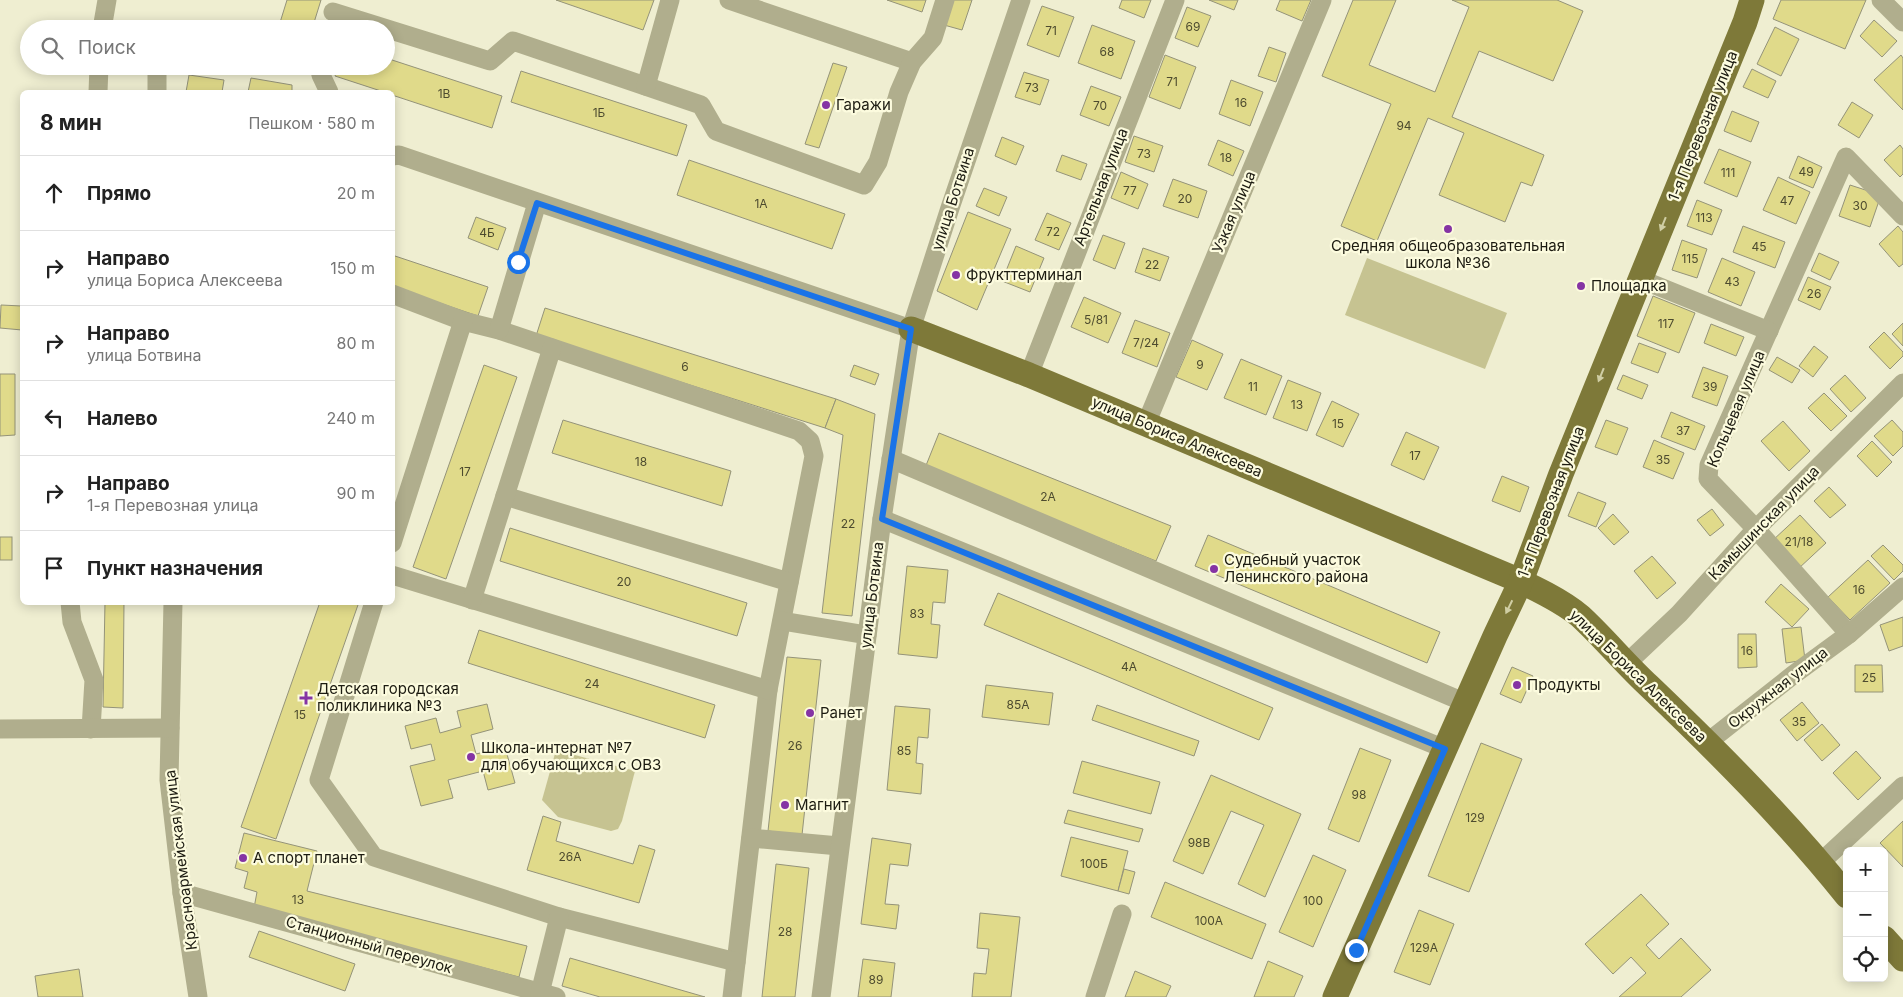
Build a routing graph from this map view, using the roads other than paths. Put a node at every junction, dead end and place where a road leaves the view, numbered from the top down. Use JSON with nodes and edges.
{"nodes":[{"id":1,"x":107,"y":0,"type":"edge"},
{"id":2,"x":670,"y":0,"type":"edge"},
{"id":3,"x":729,"y":0,"type":"edge"},
{"id":4,"x":945,"y":0,"type":"edge"},
{"id":5,"x":1021,"y":0,"type":"edge"},
{"id":6,"x":1175,"y":0,"type":"edge"},
{"id":7,"x":1322,"y":0,"type":"edge"},
{"id":8,"x":1752,"y":0,"type":"edge"},
{"id":9,"x":1881,"y":0,"type":"edge"},
{"id":10,"x":333,"y":14,"type":"edge"},
{"id":11,"x":104,"y":20,"type":"edge"},
{"id":12,"x":353,"y":20,"type":"edge"},
{"id":13,"x":1903,"y":22,"type":"edge"},
{"id":14,"x":395,"y":33,"type":"edge"},
{"id":15,"x":912,"y":62,"type":"junction"},
{"id":16,"x":99,"y":75,"type":"edge"},
{"id":17,"x":157,"y":75,"type":"edge"},
{"id":18,"x":321,"y":75,"type":"edge"},
{"id":19,"x":646,"y":86,"type":"junction"},
{"id":20,"x":98,"y":90,"type":"edge"},
{"id":21,"x":157,"y":90,"type":"edge"},
{"id":22,"x":328,"y":90,"type":"edge"},
{"id":23,"x":396,"y":155,"type":"edge"},
{"id":24,"x":537,"y":203,"type":"junction"},
{"id":25,"x":1903,"y":216,"type":"edge"},
{"id":26,"x":1640,"y":279,"type":"junction"},
{"id":27,"x":395,"y":295,"type":"edge"},
{"id":28,"x":463,"y":321,"type":"junction"},
{"id":29,"x":911,"y":329,"type":"junction"},
{"id":30,"x":499,"y":330,"type":"junction"},
{"id":31,"x":1768,"y":331,"type":"junction"},
{"id":32,"x":552,"y":348,"type":"junction"},
{"id":33,"x":1029,"y":375,"type":"junction"},
{"id":34,"x":1903,"y":383,"type":"edge"},
{"id":35,"x":1146,"y":424,"type":"junction"},
{"id":36,"x":891,"y":459,"type":"junction"},
{"id":37,"x":505,"y":496,"type":"junction"},
{"id":38,"x":882,"y":519,"type":"junction"},
{"id":39,"x":1756,"y":529,"type":"junction"},
{"id":40,"x":395,"y":534,"type":"edge"},
{"id":41,"x":395,"y":577,"type":"edge"},
{"id":42,"x":1521,"y":581,"type":"junction"},
{"id":43,"x":789,"y":582,"type":"junction"},
{"id":44,"x":1903,"y":587,"type":"edge"},
{"id":45,"x":472,"y":600,"type":"junction"},
{"id":46,"x":70,"y":605,"type":"edge"},
{"id":47,"x":173,"y":605,"type":"edge"},
{"id":48,"x":373,"y":605,"type":"edge"},
{"id":49,"x":782,"y":621,"type":"junction"},
{"id":50,"x":1849,"y":634,"type":"junction"},
{"id":51,"x":867,"y":635,"type":"junction"},
{"id":52,"x":1626,"y":664,"type":"junction"},
{"id":53,"x":768,"y":690,"type":"junction"},
{"id":54,"x":1466,"y":703,"type":"junction"},
{"id":55,"x":170,"y":728,"type":"junction"},
{"id":56,"x":0,"y":729,"type":"edge"},
{"id":57,"x":91,"y":729,"type":"junction"},
{"id":58,"x":1708,"y":742,"type":"junction"},
{"id":59,"x":1445,"y":749,"type":"junction"},
{"id":60,"x":1903,"y":786,"type":"edge"},
{"id":61,"x":750,"y":838,"type":"junction"},
{"id":62,"x":839,"y":846,"type":"junction"},
{"id":63,"x":1820,"y":863,"type":"junction"},
{"id":64,"x":182,"y":892,"type":"junction"},
{"id":65,"x":1844,"y":892,"type":"edge"},
{"id":66,"x":1122,"y":914,"type":"dead end"},
{"id":67,"x":560,"y":917,"type":"junction"},
{"id":68,"x":1888,"y":942,"type":"edge"},
{"id":69,"x":1903,"y":959,"type":"edge"},
{"id":70,"x":736,"y":962,"type":"junction"},
{"id":71,"x":548,"y":995,"type":"edge"},
{"id":72,"x":198,"y":997,"type":"edge"},
{"id":73,"x":732,"y":997,"type":"edge"},
{"id":74,"x":821,"y":997,"type":"edge"},
{"id":75,"x":1095,"y":997,"type":"edge"},
{"id":76,"x":1335,"y":997,"type":"edge"}],
"edges":[{"from":1,"to":11,"type":"street"},
{"from":2,"to":19,"type":"street"},
{"from":3,"to":15,"type":"street"},
{"from":4,"to":15,"type":"street"},
{"from":5,"to":29,"type":"street","name":"улица Ботвина"},
{"from":6,"to":33,"type":"street","name":"Артельная улица"},
{"from":7,"to":35,"type":"street","name":"Узкая улица"},
{"from":8,"to":26,"type":"main road","name":"1-я Перевозная улица","one_way":true},
{"from":9,"to":13,"type":"street"},
{"from":10,"to":12,"type":"street"},
{"from":14,"to":19,"type":"street"},
{"from":15,"to":19,"type":"street"},
{"from":16,"to":20,"type":"street"},
{"from":17,"to":21,"type":"street"},
{"from":18,"to":22,"type":"street"},
{"from":23,"to":24,"type":"street","name":"улица Бориса Алексеева"},
{"from":24,"to":29,"type":"street","name":"улица Бориса Алексеева"},
{"from":24,"to":30,"type":"street"},
{"from":25,"to":31,"type":"street","name":"Кольцевая улица"},
{"from":26,"to":31,"type":"street"},
{"from":26,"to":42,"type":"main road","name":"1-я Перевозная улица","one_way":true},
{"from":27,"to":28,"type":"street"},
{"from":28,"to":30,"type":"street"},
{"from":28,"to":40,"type":"street"},
{"from":29,"to":33,"type":"main road","name":"улица Бориса Алексеева"},
{"from":29,"to":36,"type":"street","name":"улица Ботвина"},
{"from":30,"to":32,"type":"street"},
{"from":31,"to":39,"type":"street","name":"Кольцевая улица"},
{"from":32,"to":37,"type":"street"},
{"from":32,"to":43,"type":"street"},
{"from":33,"to":35,"type":"main road","name":"улица Бориса Алексеева"},
{"from":34,"to":39,"type":"street","name":"Камышинская улица"},
{"from":35,"to":42,"type":"main road","name":"улица Бориса Алексеева"},
{"from":36,"to":38,"type":"street","name":"улица Ботвина"},
{"from":36,"to":54,"type":"street"},
{"from":37,"to":43,"type":"street"},
{"from":37,"to":45,"type":"street"},
{"from":38,"to":51,"type":"street","name":"улица Ботвина"},
{"from":38,"to":59,"type":"street"},
{"from":39,"to":50,"type":"street","name":"Кольцевая улица"},
{"from":39,"to":52,"type":"street","name":"Камышинская улица"},
{"from":41,"to":45,"type":"street"},
{"from":42,"to":52,"type":"main road","name":"улица Бориса Алексеева"},
{"from":42,"to":54,"type":"main road","name":"1-я Перевозная улица","one_way":true},
{"from":43,"to":49,"type":"street"},
{"from":44,"to":50,"type":"street"},
{"from":45,"to":53,"type":"street"},
{"from":46,"to":57,"type":"street"},
{"from":47,"to":55,"type":"street","name":"Красноармейская улица"},
{"from":48,"to":67,"type":"street"},
{"from":49,"to":51,"type":"street"},
{"from":49,"to":53,"type":"street"},
{"from":50,"to":58,"type":"street","name":"Окружная улица"},
{"from":51,"to":62,"type":"street","name":"улица Ботвина"},
{"from":52,"to":58,"type":"main road","name":"улица Бориса Алексеева"},
{"from":53,"to":61,"type":"street"},
{"from":54,"to":59,"type":"main road","name":"1-я Перевозная улица"},
{"from":55,"to":57,"type":"street"},
{"from":55,"to":64,"type":"street","name":"Красноармейская улица"},
{"from":56,"to":57,"type":"street"},
{"from":58,"to":63,"type":"main road","name":"улица Бориса Алексеева"},
{"from":59,"to":76,"type":"main road","name":"1-я Перевозная улица"},
{"from":60,"to":63,"type":"street"},
{"from":61,"to":62,"type":"street"},
{"from":61,"to":70,"type":"street"},
{"from":62,"to":74,"type":"street","name":"улица Ботвина"},
{"from":63,"to":65,"type":"main road","name":"улица Бориса Алексеева"},
{"from":64,"to":71,"type":"street","name":"Станционный переулок"},
{"from":64,"to":72,"type":"street","name":"Красноармейская улица"},
{"from":66,"to":75,"type":"street"},
{"from":67,"to":70,"type":"street"},
{"from":67,"to":71,"type":"street"},
{"from":68,"to":69,"type":"main road"},
{"from":70,"to":73,"type":"street"}]}
